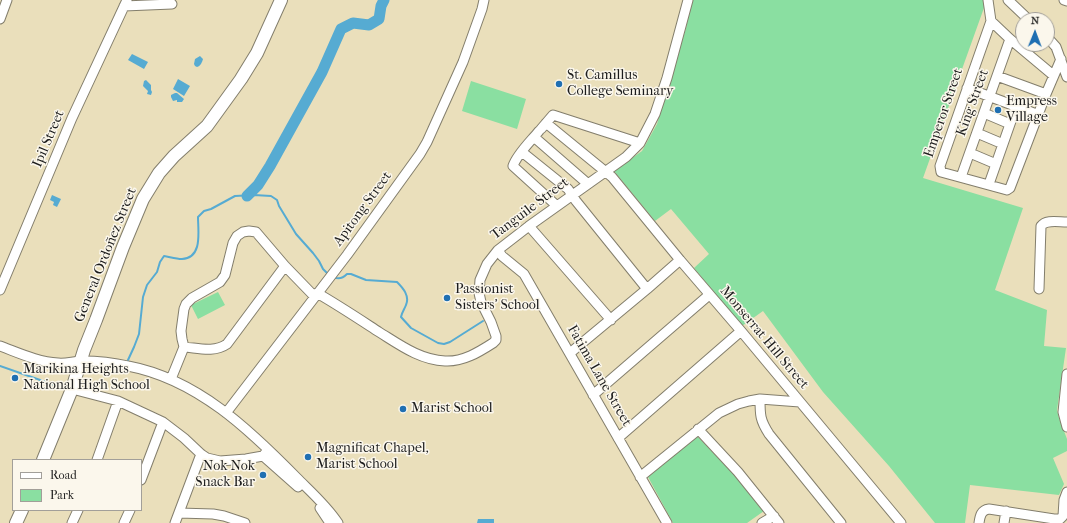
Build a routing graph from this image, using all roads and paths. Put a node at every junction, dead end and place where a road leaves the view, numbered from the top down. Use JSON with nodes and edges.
{"nodes":[{"id":1,"x":7,"y":0,"type":"edge"},
{"id":2,"x":281,"y":0,"type":"edge"},
{"id":3,"x":484,"y":0,"type":"edge"},
{"id":4,"x":688,"y":0,"type":"edge"},
{"id":5,"x":988,"y":0,"type":"edge"},
{"id":6,"x":1008,"y":0,"type":"edge"},
{"id":7,"x":125,"y":3,"type":"edge"},
{"id":8,"x":172,"y":4,"type":"dead end"},
{"id":9,"x":1021,"y":12,"type":"edge"},
{"id":10,"x":0,"y":19,"type":"edge"},
{"id":11,"x":991,"y":21,"type":"junction"},
{"id":12,"x":1010,"y":39,"type":"junction"},
{"id":13,"x":1055,"y":46,"type":"edge"},
{"id":14,"x":1061,"y":59,"type":"junction"},
{"id":15,"x":1053,"y":75,"type":"junction"},
{"id":16,"x":998,"y":76,"type":"junction"},
{"id":17,"x":1067,"y":77,"type":"edge"},
{"id":18,"x":968,"y":88,"type":"junction"},
{"id":19,"x":1046,"y":94,"type":"junction"},
{"id":20,"x":990,"y":97,"type":"junction"},
{"id":21,"x":1016,"y":107,"type":"junction"},
{"id":22,"x":984,"y":113,"type":"junction"},
{"id":23,"x":1039,"y":115,"type":"junction"},
{"id":24,"x":1010,"y":124,"type":"junction"},
{"id":25,"x":540,"y":130,"type":"junction"},
{"id":26,"x":977,"y":133,"type":"junction"},
{"id":27,"x":640,"y":143,"type":"junction"},
{"id":28,"x":1003,"y":144,"type":"junction"},
{"id":29,"x":522,"y":152,"type":"junction"},
{"id":30,"x":970,"y":153,"type":"junction"},
{"id":31,"x":996,"y":164,"type":"junction"},
{"id":32,"x":607,"y":172,"type":"junction"},
{"id":33,"x":961,"y":177,"type":"junction"},
{"id":34,"x":587,"y":183,"type":"junction"},
{"id":35,"x":989,"y":184,"type":"junction"},
{"id":36,"x":572,"y":195,"type":"junction"},
{"id":37,"x":557,"y":206,"type":"junction"},
{"id":38,"x":1067,"y":222,"type":"edge"},
{"id":39,"x":529,"y":226,"type":"junction"},
{"id":40,"x":498,"y":250,"type":"junction"},
{"id":41,"x":680,"y":260,"type":"junction"},
{"id":42,"x":285,"y":266,"type":"junction"},
{"id":43,"x":647,"y":289,"type":"junction"},
{"id":44,"x":1039,"y":289,"type":"dead end"},
{"id":45,"x":0,"y":290,"type":"edge"},
{"id":46,"x":316,"y":295,"type":"junction"},
{"id":47,"x":709,"y":295,"type":"junction"},
{"id":48,"x":610,"y":320,"type":"junction"},
{"id":49,"x":741,"y":331,"type":"junction"},
{"id":50,"x":0,"y":346,"type":"edge"},
{"id":51,"x":184,"y":346,"type":"junction"},
{"id":52,"x":570,"y":353,"type":"junction"},
{"id":53,"x":80,"y":361,"type":"junction"},
{"id":54,"x":1067,"y":374,"type":"edge"},
{"id":55,"x":171,"y":379,"type":"junction"},
{"id":56,"x":72,"y":389,"type":"junction"},
{"id":57,"x":593,"y":395,"type":"junction"},
{"id":58,"x":760,"y":399,"type":"junction"},
{"id":59,"x":118,"y":401,"type":"junction"},
{"id":60,"x":800,"y":402,"type":"junction"},
{"id":61,"x":226,"y":413,"type":"junction"},
{"id":62,"x":163,"y":422,"type":"junction"},
{"id":63,"x":1067,"y":427,"type":"edge"},
{"id":64,"x":698,"y":429,"type":"junction"},
{"id":65,"x":618,"y":438,"type":"junction"},
{"id":66,"x":266,"y":453,"type":"junction"},
{"id":67,"x":201,"y":454,"type":"junction"},
{"id":68,"x":43,"y":459,"type":"edge"},
{"id":69,"x":97,"y":459,"type":"edge"},
{"id":70,"x":142,"y":477,"type":"edge"},
{"id":71,"x":640,"y":478,"type":"junction"},
{"id":72,"x":1067,"y":492,"type":"edge"},
{"id":73,"x":22,"y":511,"type":"edge"},
{"id":74,"x":78,"y":511,"type":"edge"},
{"id":75,"x":130,"y":511,"type":"edge"},
{"id":76,"x":1006,"y":511,"type":"junction"},
{"id":77,"x":179,"y":513,"type":"junction"},
{"id":78,"x":776,"y":519,"type":"edge"},
{"id":79,"x":234,"y":521,"type":"edge"},
{"id":80,"x":1053,"y":521,"type":"edge"},
{"id":81,"x":16,"y":523,"type":"edge"},
{"id":82,"x":72,"y":523,"type":"edge"},
{"id":83,"x":124,"y":523,"type":"edge"},
{"id":84,"x":175,"y":523,"type":"edge"},
{"id":85,"x":245,"y":523,"type":"edge"},
{"id":86,"x":330,"y":523,"type":"edge"},
{"id":87,"x":338,"y":523,"type":"edge"},
{"id":88,"x":667,"y":523,"type":"edge"},
{"id":89,"x":762,"y":523,"type":"edge"},
{"id":90,"x":841,"y":523,"type":"edge"},
{"id":91,"x":901,"y":523,"type":"edge"},
{"id":92,"x":979,"y":523,"type":"edge"},
{"id":93,"x":1004,"y":523,"type":"edge"}],
"edges":[{"from":1,"to":10,"type":"street"},
{"from":2,"to":53,"type":"main road","name":"General Ordoñez Street"},
{"from":3,"to":46,"type":"street","name":"Apitong Street"},
{"from":4,"to":27,"type":"street","name":"Tanguile Street"},
{"from":5,"to":11,"type":"street","name":"Emperor Street"},
{"from":6,"to":9,"type":"street"},
{"from":7,"to":8,"type":"street"},
{"from":7,"to":45,"type":"street","name":"Ipil Street"},
{"from":11,"to":12,"type":"street"},
{"from":11,"to":18,"type":"street","name":"Emperor Street"},
{"from":12,"to":15,"type":"street"},
{"from":12,"to":16,"type":"street","name":"King Street"},
{"from":13,"to":14,"type":"street"},
{"from":14,"to":15,"type":"street","name":"Emperor Street"},
{"from":14,"to":17,"type":"street"},
{"from":15,"to":19,"type":"street","name":"Emperor Street"},
{"from":16,"to":19,"type":"street"},
{"from":16,"to":20,"type":"street","name":"King Street"},
{"from":18,"to":20,"type":"street"},
{"from":18,"to":33,"type":"street","name":"Emperor Street"},
{"from":19,"to":23,"type":"street","name":"Emperor Street"},
{"from":20,"to":21,"type":"street"},
{"from":20,"to":22,"type":"street","name":"King Street"},
{"from":21,"to":23,"type":"street"},
{"from":21,"to":24,"type":"street"},
{"from":22,"to":24,"type":"street"},
{"from":22,"to":26,"type":"street","name":"King Street"},
{"from":23,"to":35,"type":"street","name":"Emperor Street"},
{"from":24,"to":28,"type":"street"},
{"from":25,"to":27,"type":"street"},
{"from":25,"to":29,"type":"street"},
{"from":25,"to":32,"type":"street","name":"Monserrat Hill Street"},
{"from":25,"to":34,"type":"street"},
{"from":26,"to":28,"type":"street"},
{"from":26,"to":30,"type":"street","name":"King Street"},
{"from":27,"to":32,"type":"street","name":"Tanguile Street"},
{"from":28,"to":31,"type":"street"},
{"from":29,"to":36,"type":"street"},
{"from":29,"to":37,"type":"street"},
{"from":30,"to":31,"type":"street"},
{"from":30,"to":33,"type":"street","name":"King Street"},
{"from":31,"to":35,"type":"street"},
{"from":32,"to":34,"type":"street","name":"Tanguile Street"},
{"from":32,"to":41,"type":"street","name":"Monserrat Hill Street"},
{"from":33,"to":35,"type":"street","name":"Emperor Street"},
{"from":34,"to":36,"type":"street","name":"Tanguile Street"},
{"from":36,"to":37,"type":"street","name":"Tanguile Street"},
{"from":36,"to":43,"type":"street"},
{"from":37,"to":39,"type":"street","name":"Tanguile Street"},
{"from":38,"to":44,"type":"street"},
{"from":39,"to":40,"type":"street","name":"Tanguile Street"},
{"from":39,"to":48,"type":"street"},
{"from":40,"to":46,"type":"street","name":"Tanguile Street"},
{"from":40,"to":52,"type":"street","name":"Fatima Lane Street"},
{"from":41,"to":43,"type":"street"},
{"from":41,"to":47,"type":"street","name":"Monserrat Hill Street"},
{"from":42,"to":46,"type":"street"},
{"from":42,"to":51,"type":"street"},
{"from":42,"to":51,"type":"street"},
{"from":43,"to":48,"type":"street"},
{"from":46,"to":61,"type":"street","name":"Apitong Street"},
{"from":47,"to":49,"type":"street","name":"Monserrat Hill Street"},
{"from":47,"to":57,"type":"street"},
{"from":48,"to":52,"type":"street"},
{"from":49,"to":60,"type":"street","name":"Monserrat Hill Street"},
{"from":49,"to":65,"type":"street"},
{"from":50,"to":53,"type":"street"},
{"from":51,"to":55,"type":"street"},
{"from":52,"to":57,"type":"street","name":"Fatima Lane Street"},
{"from":53,"to":55,"type":"street"},
{"from":53,"to":56,"type":"main road","name":"General Ordoñez Street"},
{"from":54,"to":63,"type":"street"},
{"from":55,"to":61,"type":"street"},
{"from":56,"to":59,"type":"street"},
{"from":56,"to":68,"type":"main road","name":"General Ordoñez Street"},
{"from":57,"to":65,"type":"street","name":"Fatima Lane Street"},
{"from":58,"to":60,"type":"street"},
{"from":58,"to":64,"type":"street"},
{"from":58,"to":90,"type":"street"},
{"from":59,"to":62,"type":"street"},
{"from":59,"to":69,"type":"street"},
{"from":60,"to":91,"type":"street","name":"Monserrat Hill Street"},
{"from":61,"to":66,"type":"street"},
{"from":62,"to":67,"type":"street"},
{"from":62,"to":70,"type":"street"},
{"from":64,"to":71,"type":"street"},
{"from":64,"to":78,"type":"street"},
{"from":65,"to":71,"type":"street","name":"Fatima Lane Street"},
{"from":66,"to":67,"type":"street"},
{"from":66,"to":86,"type":"street"},
{"from":66,"to":87,"type":"street"},
{"from":67,"to":77,"type":"street"},
{"from":71,"to":88,"type":"street","name":"Fatima Lane Street"},
{"from":72,"to":80,"type":"street"},
{"from":73,"to":81,"type":"main road"},
{"from":74,"to":82,"type":"street"},
{"from":75,"to":83,"type":"street"},
{"from":76,"to":80,"type":"street"},
{"from":76,"to":92,"type":"street"},
{"from":76,"to":93,"type":"street"},
{"from":77,"to":79,"type":"street"},
{"from":77,"to":84,"type":"street"},
{"from":78,"to":89,"type":"street"},
{"from":79,"to":85,"type":"street"}]}
